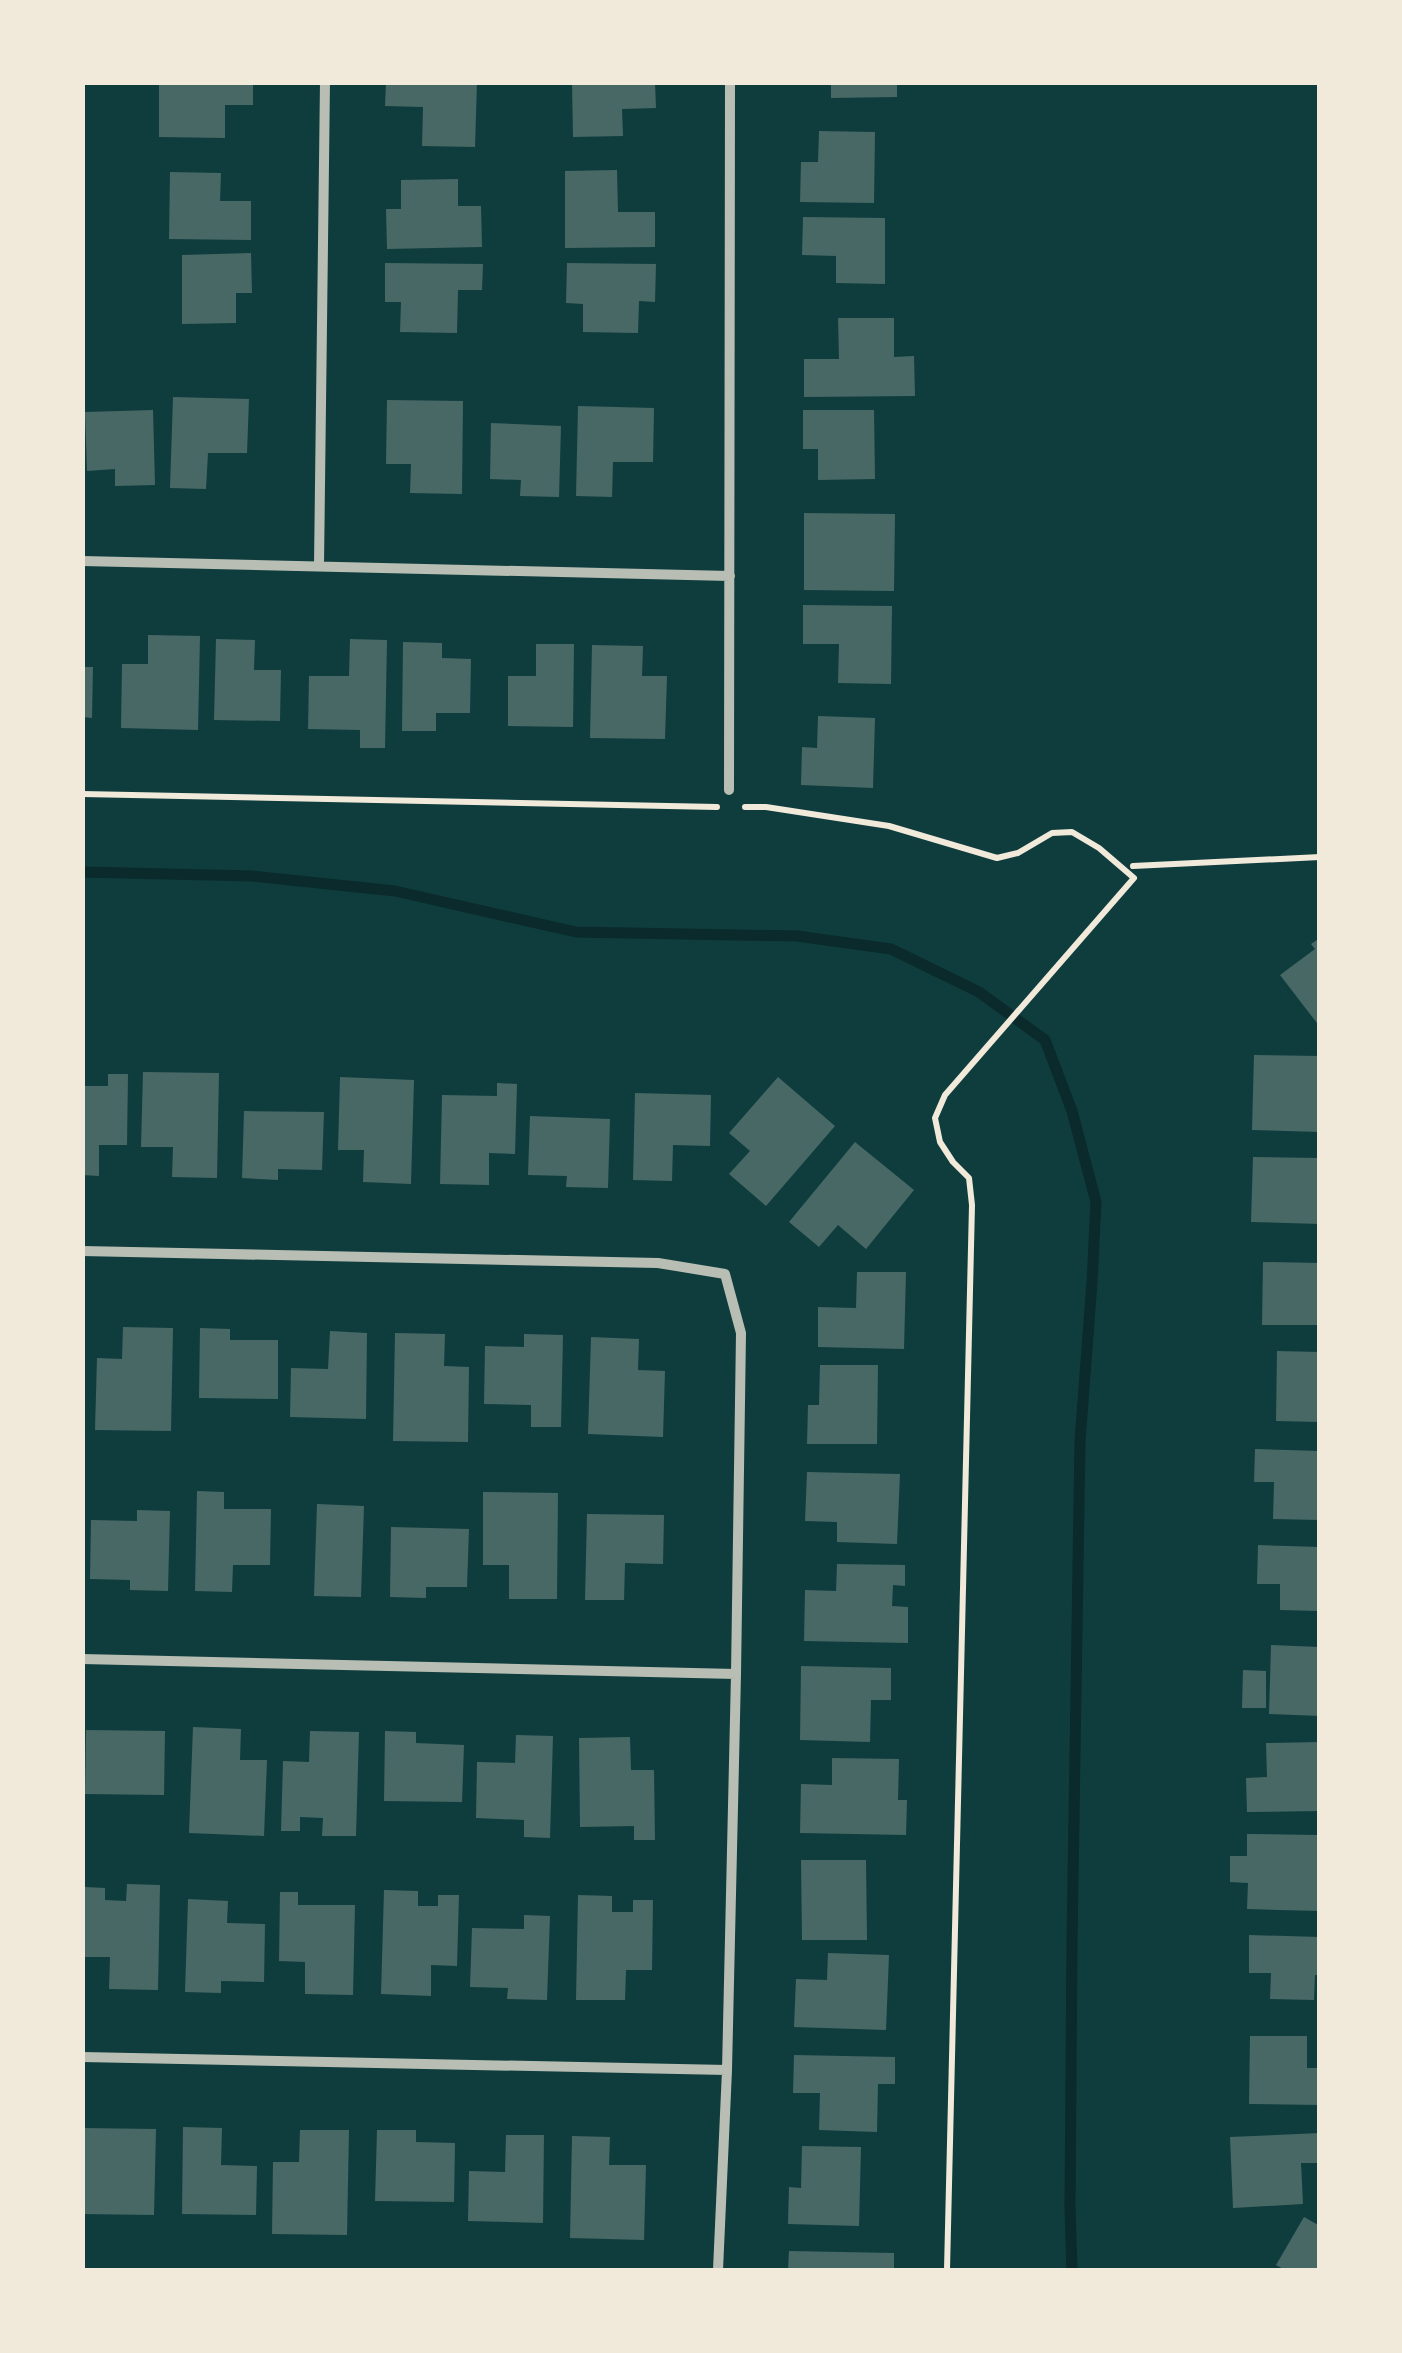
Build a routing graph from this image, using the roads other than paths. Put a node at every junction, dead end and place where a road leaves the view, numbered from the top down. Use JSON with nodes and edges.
{"nodes":[{"id":1,"x":325,"y":82,"type":"edge"},
{"id":2,"x":730,"y":82,"type":"edge"},
{"id":3,"x":82,"y":561,"type":"edge"},
{"id":4,"x":319,"y":566,"type":"junction"},
{"id":5,"x":730,"y":576,"type":"junction"},
{"id":6,"x":729,"y":790,"type":"dead end"},
{"id":7,"x":82,"y":1251,"type":"edge"},
{"id":8,"x":82,"y":1659,"type":"edge"},
{"id":9,"x":736,"y":1674,"type":"junction"},
{"id":10,"x":82,"y":2057,"type":"edge"},
{"id":11,"x":727,"y":2070,"type":"junction"},
{"id":12,"x":718,"y":2270,"type":"edge"}],
"edges":[{"from":1,"to":4,"type":"street"},
{"from":2,"to":5,"type":"street"},
{"from":3,"to":4,"type":"street"},
{"from":4,"to":5,"type":"street"},
{"from":5,"to":6,"type":"street"},
{"from":7,"to":9,"type":"street"},
{"from":8,"to":9,"type":"street"},
{"from":9,"to":11,"type":"street"},
{"from":10,"to":11,"type":"street"},
{"from":11,"to":12,"type":"street"}]}
